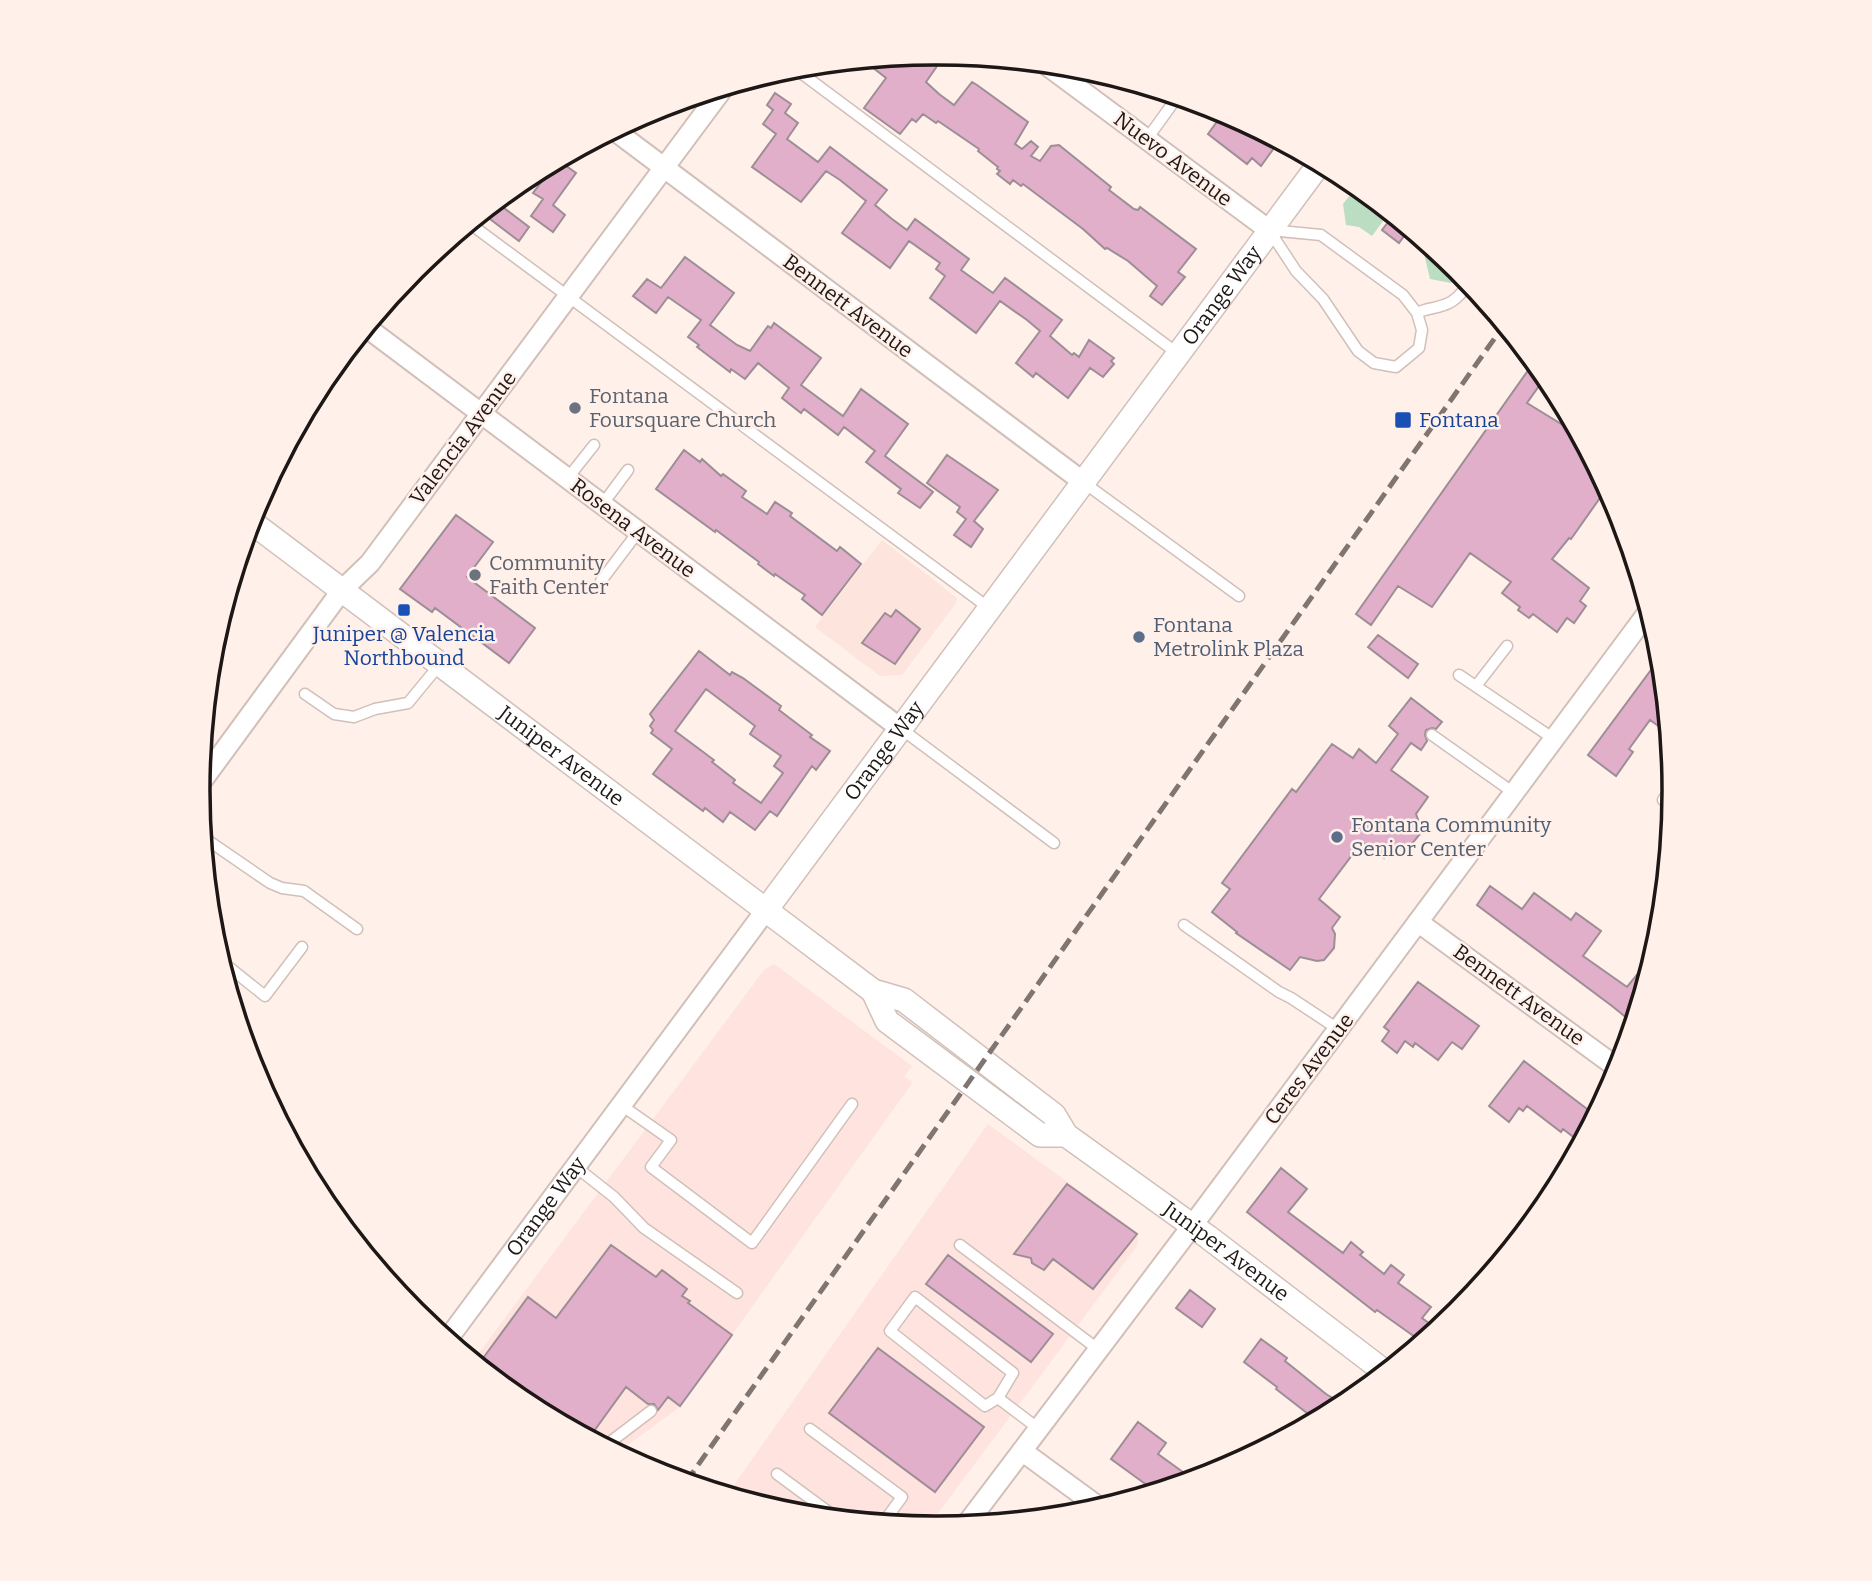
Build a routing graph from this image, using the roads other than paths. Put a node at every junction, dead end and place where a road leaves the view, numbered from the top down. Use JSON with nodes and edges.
{"nodes":[{"id":1,"x":1062,"y":76,"type":"edge"},
{"id":2,"x":806,"y":77,"type":"edge"},
{"id":3,"x":715,"y":99,"type":"edge"},
{"id":4,"x":1172,"y":104,"type":"edge"},
{"id":5,"x":622,"y":137,"type":"edge"},
{"id":6,"x":1147,"y":139,"type":"junction"},
{"id":7,"x":664,"y":169,"type":"junction"},
{"id":8,"x":1314,"y":171,"type":"edge"},
{"id":9,"x":477,"y":228,"type":"edge"},
{"id":10,"x":1269,"y":230,"type":"junction"},
{"id":11,"x":1463,"y":291,"type":"edge"},
{"id":12,"x":569,"y":296,"type":"junction"},
{"id":13,"x":1417,"y":313,"type":"junction"},
{"id":14,"x":373,"y":333,"type":"edge"},
{"id":15,"x":1177,"y":353,"type":"junction"},
{"id":16,"x":481,"y":414,"type":"junction"},
{"id":17,"x":594,"y":445,"type":"dead end"},
{"id":18,"x":628,"y":470,"type":"dead end"},
{"id":19,"x":567,"y":479,"type":"junction"},
{"id":20,"x":1082,"y":481,"type":"junction"},
{"id":21,"x":602,"y":505,"type":"junction"},
{"id":22,"x":260,"y":528,"type":"edge"},
{"id":23,"x":638,"y":532,"type":"junction"},
{"id":24,"x":601,"y":581,"type":"dead end"},
{"id":25,"x":342,"y":590,"type":"junction"},
{"id":26,"x":1239,"y":596,"type":"dead end"},
{"id":27,"x":989,"y":608,"type":"junction"},
{"id":28,"x":1641,"y":621,"type":"edge"},
{"id":29,"x":1507,"y":646,"type":"dead end"},
{"id":30,"x":440,"y":664,"type":"junction"},
{"id":31,"x":1459,"y":675,"type":"dead end"},
{"id":32,"x":1476,"y":686,"type":"junction"},
{"id":33,"x":305,"y":694,"type":"dead end"},
{"id":34,"x":900,"y":728,"type":"junction"},
{"id":35,"x":1432,"y":735,"type":"dead end"},
{"id":36,"x":1554,"y":739,"type":"junction"},
{"id":37,"x":211,"y":767,"type":"edge"},
{"id":38,"x":1514,"y":793,"type":"junction"},
{"id":39,"x":1054,"y":843,"type":"dead end"},
{"id":40,"x":212,"y":844,"type":"edge"},
{"id":41,"x":766,"y":910,"type":"junction"},
{"id":42,"x":1418,"y":922,"type":"junction"},
{"id":43,"x":1184,"y":925,"type":"dead end"},
{"id":44,"x":357,"y":929,"type":"dead end"},
{"id":45,"x":302,"y":947,"type":"dead end"},
{"id":46,"x":233,"y":971,"type":"edge"},
{"id":47,"x":1338,"y":1029,"type":"junction"},
{"id":48,"x":1609,"y":1062,"type":"edge"},
{"id":49,"x":852,"y":1104,"type":"dead end"},
{"id":50,"x":621,"y":1105,"type":"junction"},
{"id":51,"x":576,"y":1167,"type":"junction"},
{"id":52,"x":1192,"y":1226,"type":"junction"},
{"id":53,"x":960,"y":1245,"type":"dead end"},
{"id":54,"x":737,"y":1293,"type":"dead end"},
{"id":55,"x":453,"y":1332,"type":"edge"},
{"id":56,"x":1099,"y":1350,"type":"junction"},
{"id":57,"x":1378,"y":1366,"type":"edge"},
{"id":58,"x":998,"y":1398,"type":"junction"},
{"id":59,"x":651,"y":1411,"type":"dead end"},
{"id":60,"x":810,"y":1429,"type":"dead end"},
{"id":61,"x":1039,"y":1429,"type":"junction"},
{"id":62,"x":613,"y":1440,"type":"edge"},
{"id":63,"x":1022,"y":1451,"type":"junction"},
{"id":64,"x":777,"y":1474,"type":"dead end"},
{"id":65,"x":1089,"y":1500,"type":"edge"},
{"id":66,"x":821,"y":1507,"type":"edge"},
{"id":67,"x":889,"y":1515,"type":"edge"},
{"id":68,"x":973,"y":1515,"type":"edge"}],
"edges":[{"from":1,"to":6,"type":"street","name":"Nuevo Avenue"},
{"from":2,"to":15,"type":"lane"},
{"from":3,"to":7,"type":"street","name":"Valencia Avenue"},
{"from":4,"to":6,"type":"lane"},
{"from":5,"to":7,"type":"street","name":"Bennett Avenue"},
{"from":6,"to":10,"type":"street","name":"Nuevo Avenue"},
{"from":7,"to":12,"type":"street","name":"Valencia Avenue"},
{"from":7,"to":20,"type":"street","name":"Bennett Avenue"},
{"from":8,"to":10,"type":"street","name":"Orange Way"},
{"from":9,"to":12,"type":"lane"},
{"from":10,"to":13,"type":"lane"},
{"from":10,"to":13,"type":"lane"},
{"from":10,"to":15,"type":"street","name":"Orange Way"},
{"from":11,"to":13,"type":"lane"},
{"from":12,"to":16,"type":"street","name":"Valencia Avenue"},
{"from":12,"to":27,"type":"lane"},
{"from":14,"to":16,"type":"street","name":"Rosena Avenue"},
{"from":15,"to":20,"type":"street","name":"Orange Way"},
{"from":16,"to":19,"type":"street","name":"Rosena Avenue"},
{"from":16,"to":25,"type":"street","name":"Valencia Avenue"},
{"from":17,"to":19,"type":"lane"},
{"from":18,"to":21,"type":"lane"},
{"from":19,"to":21,"type":"street","name":"Rosena Avenue"},
{"from":20,"to":26,"type":"lane"},
{"from":20,"to":27,"type":"street","name":"Orange Way"},
{"from":21,"to":23,"type":"street","name":"Rosena Avenue"},
{"from":22,"to":25,"type":"street","name":"Juniper Avenue"},
{"from":23,"to":24,"type":"lane"},
{"from":23,"to":34,"type":"street","name":"Rosena Avenue"},
{"from":25,"to":30,"type":"street","name":"Juniper Avenue"},
{"from":25,"to":37,"type":"street","name":"Valencia Avenue"},
{"from":27,"to":34,"type":"street","name":"Orange Way"},
{"from":28,"to":36,"type":"street","name":"Ceres Avenue"},
{"from":29,"to":32,"type":"lane"},
{"from":30,"to":33,"type":"lane"},
{"from":30,"to":41,"type":"street","name":"Juniper Avenue"},
{"from":31,"to":32,"type":"lane"},
{"from":32,"to":36,"type":"lane"},
{"from":34,"to":39,"type":"lane"},
{"from":34,"to":41,"type":"street","name":"Orange Way"},
{"from":35,"to":38,"type":"lane"},
{"from":36,"to":38,"type":"street","name":"Ceres Avenue"},
{"from":38,"to":42,"type":"street","name":"Ceres Avenue"},
{"from":40,"to":44,"type":"lane"},
{"from":41,"to":50,"type":"street","name":"Orange Way"},
{"from":41,"to":52,"type":"street","name":"Juniper Avenue"},
{"from":42,"to":47,"type":"street","name":"Ceres Avenue"},
{"from":42,"to":48,"type":"street","name":"Bennett Avenue"},
{"from":43,"to":47,"type":"lane"},
{"from":45,"to":46,"type":"lane"},
{"from":47,"to":52,"type":"street","name":"Ceres Avenue"},
{"from":49,"to":50,"type":"lane"},
{"from":50,"to":51,"type":"street","name":"Orange Way"},
{"from":51,"to":54,"type":"lane"},
{"from":51,"to":55,"type":"street","name":"Orange Way"},
{"from":52,"to":56,"type":"street","name":"Ceres Avenue"},
{"from":52,"to":57,"type":"street","name":"Juniper Avenue"},
{"from":53,"to":56,"type":"lane"},
{"from":56,"to":61,"type":"street","name":"Ceres Avenue"},
{"from":58,"to":58,"type":"lane"},
{"from":58,"to":61,"type":"lane"},
{"from":59,"to":62,"type":"lane"},
{"from":60,"to":67,"type":"lane"},
{"from":61,"to":63,"type":"street","name":"Ceres Avenue"},
{"from":63,"to":65,"type":"street"},
{"from":63,"to":68,"type":"street","name":"Ceres Avenue"},
{"from":64,"to":66,"type":"lane"}]}
